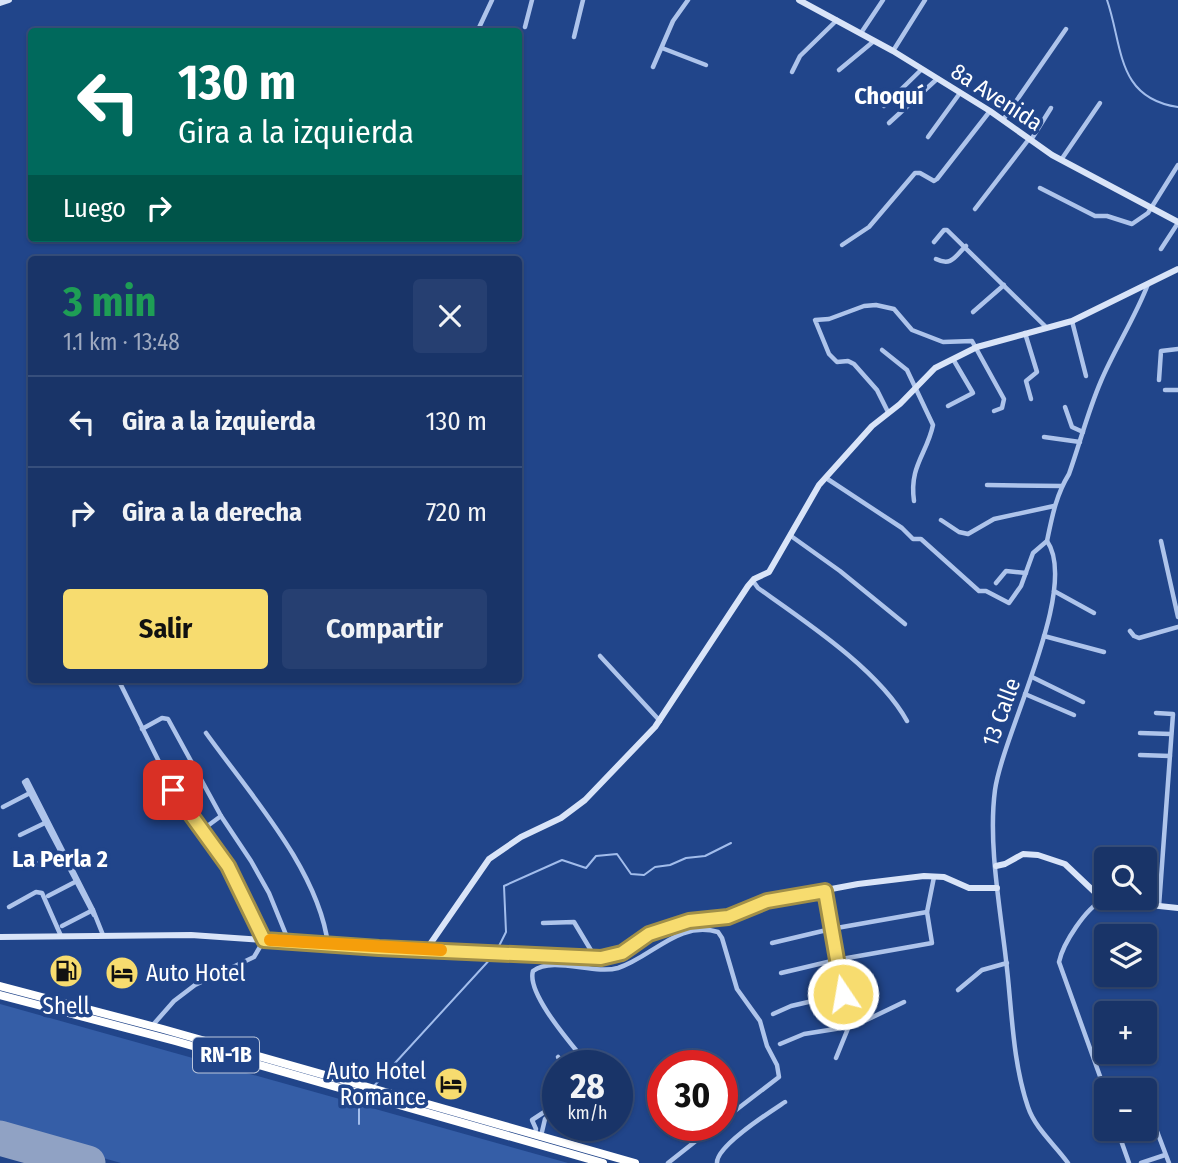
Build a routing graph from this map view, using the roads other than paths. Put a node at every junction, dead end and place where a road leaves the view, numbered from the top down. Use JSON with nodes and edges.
{"nodes":[{"id":1,"x":9,"y":0,"type":"edge"},
{"id":2,"x":492,"y":0,"type":"edge"},
{"id":3,"x":532,"y":0,"type":"edge"},
{"id":4,"x":583,"y":0,"type":"edge"},
{"id":5,"x":688,"y":0,"type":"edge"},
{"id":6,"x":799,"y":0,"type":"edge"},
{"id":7,"x":883,"y":0,"type":"edge"},
{"id":8,"x":925,"y":0,"type":"edge"},
{"id":9,"x":0,"y":3,"type":"edge"},
{"id":10,"x":837,"y":20,"type":"junction"},
{"id":11,"x":526,"y":27,"type":"dead end"},
{"id":12,"x":479,"y":28,"type":"edge"},
{"id":13,"x":1066,"y":29,"type":"dead end"},
{"id":14,"x":861,"y":33,"type":"junction"},
{"id":15,"x":573,"y":37,"type":"dead end"},
{"id":16,"x":874,"y":40,"type":"junction"},
{"id":17,"x":662,"y":48,"type":"junction"},
{"id":18,"x":893,"y":51,"type":"junction"},
{"id":19,"x":706,"y":65,"type":"dead end"},
{"id":20,"x":653,"y":68,"type":"dead end"},
{"id":21,"x":922,"y":69,"type":"junction"},
{"id":22,"x":839,"y":70,"type":"dead end"},
{"id":23,"x":792,"y":72,"type":"dead end"},
{"id":24,"x":937,"y":79,"type":"junction"},
{"id":25,"x":960,"y":93,"type":"junction"},
{"id":26,"x":1100,"y":103,"type":"dead end"},
{"id":27,"x":884,"y":106,"type":"dead end"},
{"id":28,"x":1051,"y":107,"type":"dead end"},
{"id":29,"x":990,"y":111,"type":"junction"},
{"id":30,"x":1003,"y":120,"type":"junction"},
{"id":31,"x":889,"y":123,"type":"dead end"},
{"id":32,"x":928,"y":137,"type":"dead end"},
{"id":33,"x":1030,"y":139,"type":"junction"},
{"id":34,"x":1061,"y":160,"type":"junction"},
{"id":35,"x":1178,"y":165,"type":"edge"},
{"id":36,"x":1040,"y":188,"type":"dead end"},
{"id":37,"x":1150,"y":207,"type":"junction"},
{"id":38,"x":975,"y":209,"type":"dead end"},
{"id":39,"x":1178,"y":222,"type":"edge"},
{"id":40,"x":934,"y":242,"type":"dead end"},
{"id":41,"x":842,"y":245,"type":"dead end"},
{"id":42,"x":966,"y":246,"type":"junction"},
{"id":43,"x":1161,"y":249,"type":"dead end"},
{"id":44,"x":936,"y":259,"type":"dead end"},
{"id":45,"x":1178,"y":269,"type":"edge"},
{"id":46,"x":1149,"y":282,"type":"junction"},
{"id":47,"x":1004,"y":285,"type":"junction"},
{"id":48,"x":973,"y":312,"type":"dead end"},
{"id":49,"x":1072,"y":321,"type":"junction"},
{"id":50,"x":1048,"y":328,"type":"junction"},
{"id":51,"x":1025,"y":333,"type":"junction"},
{"id":52,"x":977,"y":347,"type":"junction"},
{"id":53,"x":1178,"y":349,"type":"edge"},
{"id":54,"x":882,"y":350,"type":"dead end"},
{"id":55,"x":953,"y":358,"type":"junction"},
{"id":56,"x":1086,"y":376,"type":"dead end"},
{"id":57,"x":1158,"y":380,"type":"dead end"},
{"id":58,"x":915,"y":387,"type":"junction"},
{"id":59,"x":1165,"y":390,"type":"dead end"},
{"id":60,"x":1178,"y":390,"type":"edge"},
{"id":61,"x":1031,"y":399,"type":"dead end"},
{"id":62,"x":948,"y":406,"type":"dead end"},
{"id":63,"x":1065,"y":407,"type":"dead end"},
{"id":64,"x":994,"y":411,"type":"dead end"},
{"id":65,"x":888,"y":412,"type":"junction"},
{"id":66,"x":1083,"y":432,"type":"junction"},
{"id":67,"x":1044,"y":437,"type":"dead end"},
{"id":68,"x":1080,"y":442,"type":"junction"},
{"id":69,"x":825,"y":477,"type":"junction"},
{"id":70,"x":987,"y":485,"type":"dead end"},
{"id":71,"x":1062,"y":486,"type":"junction"},
{"id":72,"x":914,"y":501,"type":"dead end"},
{"id":73,"x":1054,"y":506,"type":"junction"},
{"id":74,"x":942,"y":520,"type":"dead end"},
{"id":75,"x":791,"y":536,"type":"junction"},
{"id":76,"x":1047,"y":541,"type":"junction"},
{"id":77,"x":1161,"y":541,"type":"dead end"},
{"id":78,"x":1026,"y":573,"type":"junction"},
{"id":79,"x":752,"y":580,"type":"junction"},
{"id":80,"x":996,"y":583,"type":"dead end"},
{"id":81,"x":1055,"y":591,"type":"junction"},
{"id":82,"x":1094,"y":613,"type":"dead end"},
{"id":83,"x":1178,"y":617,"type":"edge"},
{"id":84,"x":905,"y":624,"type":"dead end"},
{"id":85,"x":1178,"y":627,"type":"edge"},
{"id":86,"x":1130,"y":631,"type":"dead end"},
{"id":87,"x":1044,"y":636,"type":"junction"},
{"id":88,"x":1104,"y":652,"type":"dead end"},
{"id":89,"x":600,"y":656,"type":"dead end"},
{"id":90,"x":1032,"y":677,"type":"junction"},
{"id":91,"x":120,"y":683,"type":"edge"},
{"id":92,"x":1025,"y":694,"type":"junction"},
{"id":93,"x":1083,"y":702,"type":"dead end"},
{"id":94,"x":1156,"y":713,"type":"dead end"},
{"id":95,"x":1074,"y":715,"type":"dead end"},
{"id":96,"x":660,"y":721,"type":"junction"},
{"id":97,"x":907,"y":721,"type":"dead end"},
{"id":98,"x":142,"y":729,"type":"junction"},
{"id":99,"x":206,"y":733,"type":"dead end"},
{"id":100,"x":1140,"y":733,"type":"dead end"},
{"id":101,"x":1171,"y":734,"type":"junction"},
{"id":102,"x":1140,"y":755,"type":"dead end"},
{"id":103,"x":1170,"y":756,"type":"junction"},
{"id":104,"x":3,"y":807,"type":"dead end"},
{"id":105,"x":221,"y":816,"type":"junction"},
{"id":106,"x":46,"y":822,"type":"junction"},
{"id":107,"x":202,"y":830,"type":"junction"},
{"id":108,"x":20,"y":835,"type":"dead end"},
{"id":109,"x":61,"y":851,"type":"junction"},
{"id":110,"x":35,"y":865,"type":"dead end"},
{"id":111,"x":996,"y":866,"type":"junction"},
{"id":112,"x":934,"y":877,"type":"junction"},
{"id":113,"x":77,"y":882,"type":"junction"},
{"id":114,"x":997,"y":888,"type":"junction"},
{"id":115,"x":825,"y":891,"type":"junction"},
{"id":116,"x":1094,"y":891,"type":"edge"},
{"id":117,"x":48,"y":896,"type":"dead end"},
{"id":118,"x":9,"y":906,"type":"dead end"},
{"id":119,"x":1094,"y":906,"type":"edge"},
{"id":120,"x":1159,"y":907,"type":"joint"},
{"id":121,"x":1178,"y":908,"type":"edge"},
{"id":122,"x":93,"y":912,"type":"junction"},
{"id":123,"x":927,"y":912,"type":"junction"},
{"id":124,"x":543,"y":923,"type":"dead end"},
{"id":125,"x":62,"y":926,"type":"dead end"},
{"id":126,"x":831,"y":929,"type":"junction"},
{"id":127,"x":103,"y":935,"type":"junction"},
{"id":128,"x":61,"y":936,"type":"junction"},
{"id":129,"x":0,"y":937,"type":"edge"},
{"id":130,"x":264,"y":940,"type":"junction"},
{"id":131,"x":289,"y":942,"type":"junction"},
{"id":132,"x":772,"y":943,"type":"dead end"},
{"id":133,"x":328,"y":945,"type":"junction"},
{"id":134,"x":426,"y":950,"type":"junction"},
{"id":135,"x":595,"y":958,"type":"junction"},
{"id":136,"x":836,"y":960,"type":"junction"},
{"id":137,"x":1007,"y":963,"type":"junction"},
{"id":138,"x":781,"y":973,"type":"dead end"},
{"id":139,"x":0,"y":986,"type":"edge"},
{"id":140,"x":958,"y":990,"type":"dead end"},
{"id":141,"x":843,"y":994,"type":"junction"},
{"id":142,"x":0,"y":995,"type":"edge"},
{"id":143,"x":904,"y":1002,"type":"dead end"},
{"id":144,"x":773,"y":1014,"type":"dead end"},
{"id":145,"x":93,"y":1019,"type":"junction"},
{"id":146,"x":152,"y":1026,"type":"junction"},
{"id":147,"x":849,"y":1026,"type":"junction"},
{"id":148,"x":780,"y":1044,"type":"dead end"},
{"id":149,"x":577,"y":1050,"type":"edge"},
{"id":150,"x":836,"y":1058,"type":"dead end"},
{"id":151,"x":1101,"y":1078,"type":"edge"},
{"id":152,"x":367,"y":1092,"type":"junction"},
{"id":153,"x":785,"y":1102,"type":"dead end"},
{"id":154,"x":738,"y":1108,"type":"edge"},
{"id":155,"x":542,"y":1113,"type":"edge"},
{"id":156,"x":542,"y":1125,"type":"edge"},
{"id":157,"x":1157,"y":1132,"type":"edge"},
{"id":158,"x":537,"y":1136,"type":"junction"},
{"id":159,"x":696,"y":1141,"type":"edge"},
{"id":160,"x":1121,"y":1141,"type":"edge"},
{"id":161,"x":1166,"y":1155,"type":"junction"},
{"id":162,"x":603,"y":1163,"type":"edge"},
{"id":163,"x":635,"y":1163,"type":"edge"},
{"id":164,"x":668,"y":1163,"type":"edge"},
{"id":165,"x":718,"y":1163,"type":"edge"},
{"id":166,"x":1068,"y":1163,"type":"edge"},
{"id":167,"x":1129,"y":1163,"type":"edge"},
{"id":168,"x":1141,"y":1163,"type":"edge"},
{"id":169,"x":1168,"y":1163,"type":"edge"}],
"edges":[{"from":1,"to":9,"type":"street"},
{"from":2,"to":12,"type":"street"},
{"from":3,"to":11,"type":"street"},
{"from":4,"to":15,"type":"street"},
{"from":5,"to":17,"type":"street"},
{"from":6,"to":10,"type":"street","name":"8a Avenida"},
{"from":7,"to":14,"type":"street"},
{"from":8,"to":18,"type":"street"},
{"from":10,"to":14,"type":"street","name":"8a Avenida"},
{"from":10,"to":23,"type":"street"},
{"from":13,"to":30,"type":"street"},
{"from":14,"to":16,"type":"street","name":"8a Avenida"},
{"from":16,"to":18,"type":"street","name":"8a Avenida"},
{"from":16,"to":22,"type":"street"},
{"from":17,"to":19,"type":"street"},
{"from":17,"to":20,"type":"street"},
{"from":18,"to":21,"type":"street","name":"8a Avenida"},
{"from":21,"to":24,"type":"street","name":"8a Avenida"},
{"from":21,"to":27,"type":"street"},
{"from":24,"to":25,"type":"street","name":"8a Avenida"},
{"from":24,"to":31,"type":"street"},
{"from":25,"to":29,"type":"street","name":"8a Avenida"},
{"from":25,"to":32,"type":"street"},
{"from":26,"to":34,"type":"street"},
{"from":28,"to":33,"type":"street"},
{"from":29,"to":30,"type":"street","name":"8a Avenida"},
{"from":29,"to":41,"type":"street"},
{"from":30,"to":33,"type":"street","name":"8a Avenida"},
{"from":33,"to":34,"type":"street","name":"8a Avenida"},
{"from":33,"to":38,"type":"street"},
{"from":34,"to":37,"type":"street","name":"8a Avenida"},
{"from":35,"to":37,"type":"street"},
{"from":36,"to":37,"type":"street"},
{"from":37,"to":39,"type":"street","name":"8a Avenida"},
{"from":39,"to":43,"type":"street"},
{"from":40,"to":42,"type":"street"},
{"from":42,"to":44,"type":"street"},
{"from":42,"to":47,"type":"street"},
{"from":45,"to":46,"type":"street"},
{"from":46,"to":49,"type":"street"},
{"from":46,"to":66,"type":"street","name":"13 Calle"},
{"from":47,"to":48,"type":"street"},
{"from":47,"to":50,"type":"street"},
{"from":49,"to":50,"type":"street"},
{"from":49,"to":56,"type":"street"},
{"from":50,"to":51,"type":"street"},
{"from":51,"to":52,"type":"street"},
{"from":51,"to":61,"type":"street"},
{"from":52,"to":55,"type":"street"},
{"from":52,"to":64,"type":"street"},
{"from":52,"to":65,"type":"street"},
{"from":53,"to":57,"type":"street"},
{"from":54,"to":58,"type":"street"},
{"from":55,"to":58,"type":"street"},
{"from":55,"to":62,"type":"street"},
{"from":58,"to":65,"type":"street"},
{"from":58,"to":72,"type":"street"},
{"from":59,"to":60,"type":"street"},
{"from":63,"to":66,"type":"street"},
{"from":65,"to":69,"type":"street"},
{"from":66,"to":68,"type":"street","name":"13 Calle"},
{"from":67,"to":68,"type":"street"},
{"from":68,"to":71,"type":"street","name":"13 Calle"},
{"from":69,"to":75,"type":"street"},
{"from":69,"to":78,"type":"street"},
{"from":70,"to":71,"type":"street"},
{"from":71,"to":73,"type":"street","name":"13 Calle"},
{"from":73,"to":74,"type":"street"},
{"from":73,"to":76,"type":"street","name":"13 Calle"},
{"from":75,"to":79,"type":"street"},
{"from":75,"to":84,"type":"street"},
{"from":76,"to":78,"type":"street"},
{"from":76,"to":81,"type":"street","name":"13 Calle"},
{"from":77,"to":83,"type":"street"},
{"from":78,"to":80,"type":"street"},
{"from":79,"to":96,"type":"street"},
{"from":79,"to":97,"type":"street"},
{"from":81,"to":82,"type":"street"},
{"from":81,"to":87,"type":"street","name":"13 Calle"},
{"from":85,"to":86,"type":"street"},
{"from":87,"to":88,"type":"street"},
{"from":87,"to":90,"type":"street","name":"13 Calle"},
{"from":89,"to":96,"type":"street"},
{"from":90,"to":92,"type":"street","name":"13 Calle"},
{"from":90,"to":93,"type":"street"},
{"from":91,"to":98,"type":"street"},
{"from":92,"to":95,"type":"street"},
{"from":92,"to":111,"type":"street","name":"13 Calle"},
{"from":94,"to":101,"type":"street"},
{"from":96,"to":134,"type":"street"},
{"from":98,"to":105,"type":"street"},
{"from":98,"to":107,"type":"street"},
{"from":99,"to":133,"type":"street"},
{"from":100,"to":101,"type":"street"},
{"from":101,"to":103,"type":"street"},
{"from":102,"to":103,"type":"street"},
{"from":103,"to":120,"type":"street"},
{"from":104,"to":106,"type":"street"},
{"from":105,"to":107,"type":"street"},
{"from":105,"to":131,"type":"street"},
{"from":106,"to":108,"type":"street"},
{"from":106,"to":109,"type":"street"},
{"from":107,"to":130,"type":"street"},
{"from":109,"to":110,"type":"street"},
{"from":109,"to":113,"type":"street"},
{"from":111,"to":114,"type":"street","name":"13 Calle"},
{"from":111,"to":116,"type":"street"},
{"from":112,"to":114,"type":"street"},
{"from":112,"to":115,"type":"street"},
{"from":112,"to":123,"type":"street"},
{"from":113,"to":117,"type":"street"},
{"from":113,"to":122,"type":"street"},
{"from":114,"to":137,"type":"street","name":"13 Calle"},
{"from":115,"to":126,"type":"street"},
{"from":115,"to":135,"type":"street"},
{"from":118,"to":128,"type":"street"},
{"from":119,"to":151,"type":"street"},
{"from":120,"to":121,"type":"street"},
{"from":122,"to":125,"type":"street"},
{"from":122,"to":127,"type":"street"},
{"from":123,"to":126,"type":"street"},
{"from":123,"to":136,"type":"street"},
{"from":124,"to":135,"type":"street"},
{"from":126,"to":132,"type":"street"},
{"from":126,"to":136,"type":"street"},
{"from":127,"to":128,"type":"street"},
{"from":127,"to":130,"type":"street"},
{"from":128,"to":129,"type":"street"},
{"from":130,"to":131,"type":"street"},
{"from":130,"to":146,"type":"street"},
{"from":131,"to":133,"type":"street"},
{"from":133,"to":134,"type":"street"},
{"from":134,"to":135,"type":"street"},
{"from":136,"to":138,"type":"street"},
{"from":136,"to":141,"type":"street"},
{"from":137,"to":140,"type":"street"},
{"from":137,"to":166,"type":"street","name":"13 Calle"},
{"from":139,"to":146,"type":"highway","number":"RN-1B"},
{"from":141,"to":144,"type":"street"},
{"from":141,"to":147,"type":"street"},
{"from":142,"to":145,"type":"highway","number":"RN-1B"},
{"from":143,"to":147,"type":"street"},
{"from":145,"to":146,"type":"highway"},
{"from":145,"to":152,"type":"highway","number":"RN-1B"},
{"from":146,"to":152,"type":"highway","number":"RN-1B"},
{"from":147,"to":148,"type":"street"},
{"from":147,"to":150,"type":"street"},
{"from":149,"to":154,"type":"street"},
{"from":152,"to":158,"type":"highway","number":"RN-1B"},
{"from":152,"to":162,"type":"highway","number":"RN-1B"},
{"from":153,"to":165,"type":"street"},
{"from":155,"to":158,"type":"street"},
{"from":156,"to":158,"type":"street"},
{"from":157,"to":161,"type":"street"},
{"from":158,"to":163,"type":"highway","number":"RN-1B"},
{"from":159,"to":164,"type":"street"},
{"from":160,"to":167,"type":"street"},
{"from":161,"to":168,"type":"street"},
{"from":161,"to":169,"type":"street"}]}
